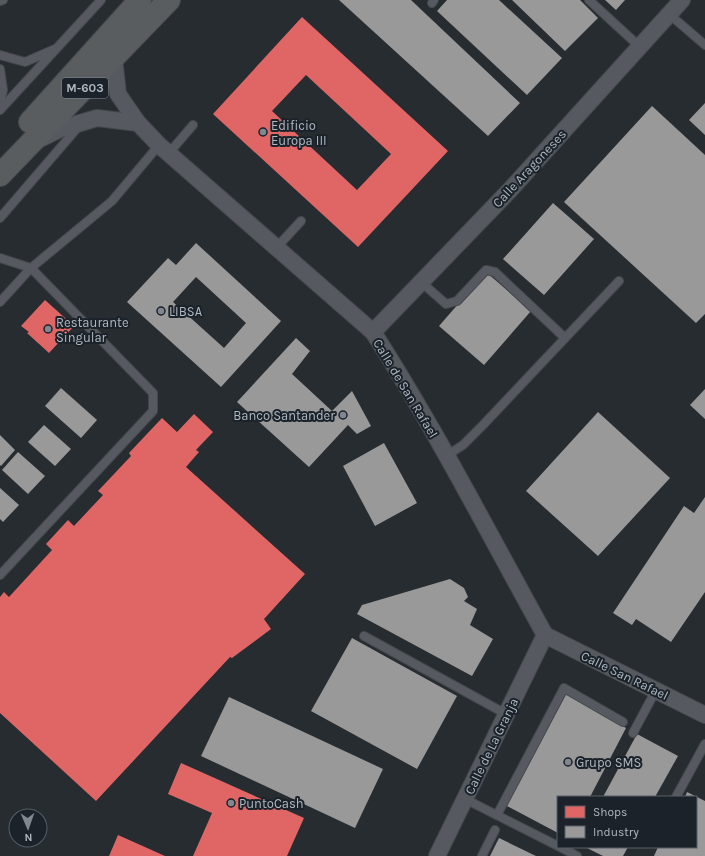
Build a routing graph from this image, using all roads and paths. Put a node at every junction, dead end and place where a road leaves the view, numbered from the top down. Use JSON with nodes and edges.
{"nodes":[{"id":1,"x":95,"y":0,"type":"edge"},
{"id":2,"x":101,"y":0,"type":"edge"},
{"id":3,"x":140,"y":0,"type":"edge"},
{"id":4,"x":169,"y":0,"type":"edge"},
{"id":5,"x":590,"y":0,"type":"edge"},
{"id":6,"x":682,"y":0,"type":"edge"},
{"id":7,"x":669,"y":14,"type":"junction"},
{"id":8,"x":78,"y":25,"type":"junction"},
{"id":9,"x":705,"y":45,"type":"edge"},
{"id":10,"x":640,"y":47,"type":"junction"},
{"id":11,"x":57,"y":48,"type":"junction"},
{"id":12,"x":0,"y":55,"type":"edge"},
{"id":13,"x":114,"y":58,"type":"junction"},
{"id":14,"x":0,"y":69,"type":"edge"},
{"id":15,"x":0,"y":104,"type":"edge"},
{"id":16,"x":0,"y":110,"type":"edge"},
{"id":17,"x":82,"y":122,"type":"junction"},
{"id":18,"x":138,"y":123,"type":"junction"},
{"id":19,"x":193,"y":125,"type":"dead end"},
{"id":20,"x":164,"y":149,"type":"junction"},
{"id":21,"x":9,"y":155,"type":"edge"},
{"id":22,"x":0,"y":175,"type":"edge"},
{"id":23,"x":0,"y":218,"type":"edge"},
{"id":24,"x":301,"y":221,"type":"dead end"},
{"id":25,"x":277,"y":247,"type":"junction"},
{"id":26,"x":0,"y":258,"type":"edge"},
{"id":27,"x":31,"y":268,"type":"junction"},
{"id":28,"x":619,"y":281,"type":"dead end"},
{"id":29,"x":421,"y":282,"type":"junction"},
{"id":30,"x":0,"y":302,"type":"edge"},
{"id":31,"x":373,"y":332,"type":"junction"},
{"id":32,"x":565,"y":338,"type":"junction"},
{"id":33,"x":446,"y":456,"type":"junction"},
{"id":34,"x":0,"y":575,"type":"edge"},
{"id":35,"x":545,"y":635,"type":"junction"},
{"id":36,"x":364,"y":636,"type":"dead end"},
{"id":37,"x":656,"y":690,"type":"junction"},
{"id":38,"x":506,"y":714,"type":"junction"},
{"id":39,"x":705,"y":715,"type":"edge"},
{"id":40,"x":623,"y":722,"type":"dead end"},
{"id":41,"x":633,"y":733,"type":"dead end"},
{"id":42,"x":705,"y":744,"type":"edge"},
{"id":43,"x":677,"y":796,"type":"edge"},
{"id":44,"x":465,"y":799,"type":"junction"},
{"id":45,"x":497,"y":815,"type":"junction"},
{"id":46,"x":495,"y":830,"type":"dead end"},
{"id":47,"x":557,"y":846,"type":"edge"},
{"id":48,"x":561,"y":848,"type":"edge"},
{"id":49,"x":437,"y":856,"type":"edge"},
{"id":50,"x":482,"y":856,"type":"edge"},
{"id":51,"x":577,"y":856,"type":"edge"}],
"edges":[{"from":1,"to":8,"type":"lane"},
{"from":2,"to":8,"type":"lane"},
{"from":3,"to":21,"type":"highway","number":"M-603"},
{"from":4,"to":13,"type":"highway","number":"M-603"},
{"from":5,"to":10,"type":"lane"},
{"from":6,"to":7,"type":"street","name":"Calle Aragoneses"},
{"from":7,"to":9,"type":"lane"},
{"from":7,"to":10,"type":"street","name":"Calle Aragoneses"},
{"from":8,"to":11,"type":"lane"},
{"from":10,"to":29,"type":"street","name":"Calle Aragoneses"},
{"from":11,"to":12,"type":"lane"},
{"from":11,"to":16,"type":"lane"},
{"from":13,"to":18,"type":"street","name":"Calle de San Rafael"},
{"from":13,"to":21,"type":"highway","number":"M-603"},
{"from":14,"to":15,"type":"lane"},
{"from":17,"to":18,"type":"street"},
{"from":17,"to":21,"type":"street"},
{"from":17,"to":23,"type":"lane"},
{"from":18,"to":20,"type":"street","name":"Calle de San Rafael"},
{"from":19,"to":20,"type":"lane"},
{"from":20,"to":25,"type":"street","name":"Calle de San Rafael"},
{"from":20,"to":27,"type":"lane"},
{"from":21,"to":22,"type":"highway","number":"M-603"},
{"from":24,"to":25,"type":"lane"},
{"from":25,"to":31,"type":"street","name":"Calle de San Rafael"},
{"from":26,"to":27,"type":"lane"},
{"from":27,"to":30,"type":"lane"},
{"from":27,"to":34,"type":"lane"},
{"from":28,"to":32,"type":"lane"},
{"from":29,"to":31,"type":"street","name":"Calle Aragoneses"},
{"from":29,"to":32,"type":"lane"},
{"from":31,"to":33,"type":"street","name":"Calle de San Rafael"},
{"from":32,"to":33,"type":"lane"},
{"from":33,"to":35,"type":"street","name":"Calle de San Rafael"},
{"from":35,"to":37,"type":"street","name":"Calle San Rafael"},
{"from":35,"to":38,"type":"street","name":"Calle de La Granja"},
{"from":36,"to":38,"type":"lane"},
{"from":37,"to":39,"type":"street","name":"Calle San Rafael"},
{"from":37,"to":41,"type":"lane"},
{"from":38,"to":44,"type":"street","name":"Calle de La Granja"},
{"from":40,"to":45,"type":"lane"},
{"from":42,"to":43,"type":"lane"},
{"from":44,"to":45,"type":"lane"},
{"from":44,"to":49,"type":"street","name":"Calle de La Granja"},
{"from":45,"to":47,"type":"lane"},
{"from":46,"to":50,"type":"lane"},
{"from":48,"to":51,"type":"lane"}]}
